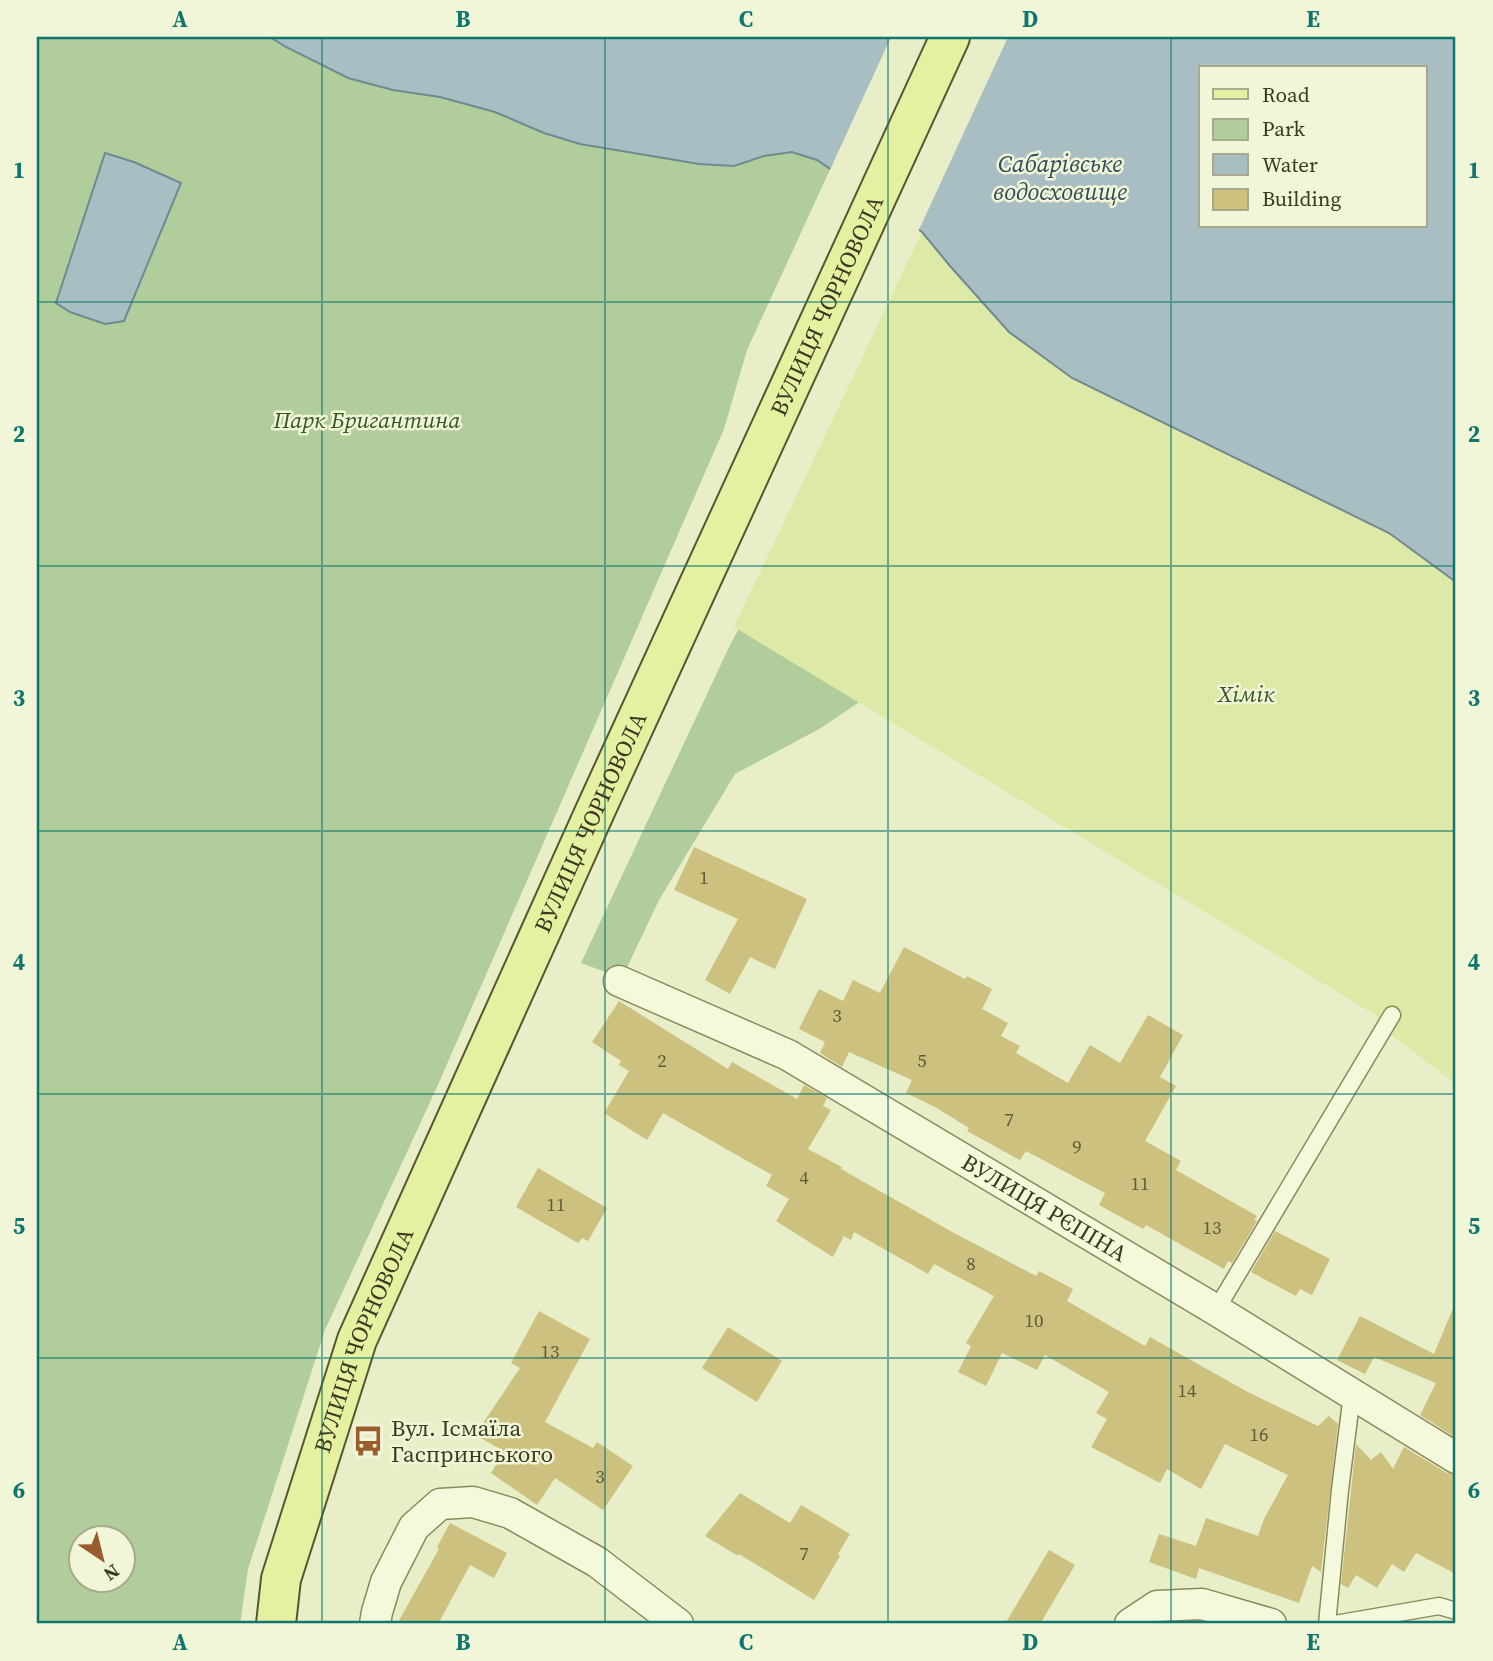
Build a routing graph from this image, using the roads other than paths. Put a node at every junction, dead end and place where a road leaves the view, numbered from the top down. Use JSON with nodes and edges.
{"nodes":[{"id":1,"x":950,"y":37,"type":"edge"},
{"id":2,"x":619,"y":981,"type":"dead end"},
{"id":3,"x":1392,"y":1015,"type":"dead end"},
{"id":4,"x":1216,"y":1310,"type":"junction"},
{"id":5,"x":1352,"y":1394,"type":"junction"},
{"id":6,"x":1456,"y":1458,"type":"edge"},
{"id":7,"x":1456,"y":1611,"type":"edge"},
{"id":8,"x":276,"y":1624,"type":"edge"},
{"id":9,"x":375,"y":1624,"type":"edge"},
{"id":10,"x":678,"y":1624,"type":"edge"},
{"id":11,"x":1130,"y":1624,"type":"edge"},
{"id":12,"x":1271,"y":1624,"type":"edge"},
{"id":13,"x":1327,"y":1624,"type":"edge"},
{"id":14,"x":1335,"y":1624,"type":"edge"}],
"edges":[{"from":1,"to":8,"type":"main road","name":"ВУЛИЦЯ ЧОРНОВОЛА"},
{"from":2,"to":4,"type":"street","name":"ВУЛИЦЯ РЄПІНА"},
{"from":3,"to":4,"type":"lane"},
{"from":4,"to":5,"type":"street","name":"ВУЛИЦЯ РЄПІНА"},
{"from":5,"to":6,"type":"street","name":"ВУЛИЦЯ РЄПІНА"},
{"from":5,"to":13,"type":"lane"},
{"from":7,"to":14,"type":"lane"},
{"from":9,"to":10,"type":"street"},
{"from":11,"to":12,"type":"street"}]}
